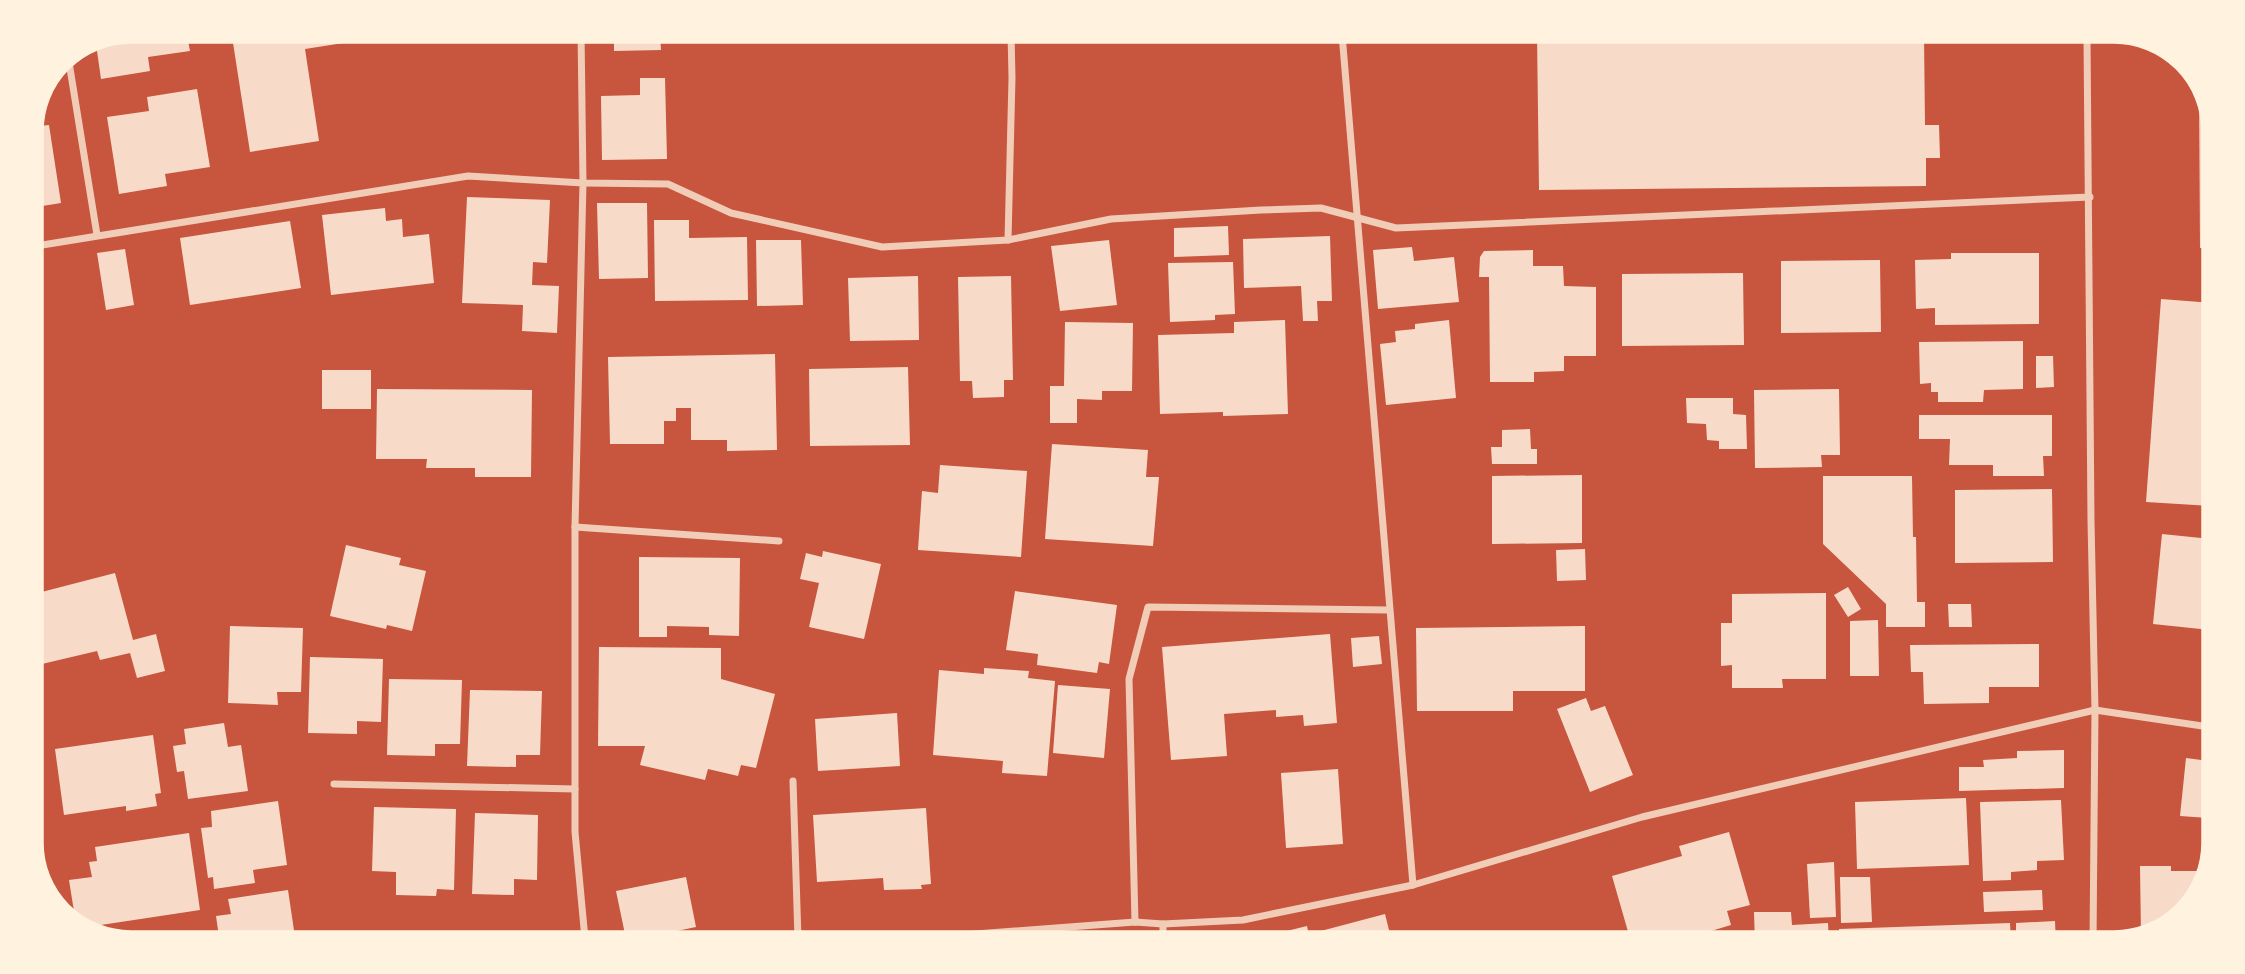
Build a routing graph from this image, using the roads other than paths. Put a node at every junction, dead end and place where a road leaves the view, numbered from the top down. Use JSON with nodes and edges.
{"nodes":[{"id":1,"x":581,"y":42,"type":"edge"},
{"id":2,"x":1011,"y":42,"type":"edge"},
{"id":3,"x":1343,"y":42,"type":"edge"},
{"id":4,"x":2087,"y":42,"type":"edge"},
{"id":5,"x":70,"y":67,"type":"edge"},
{"id":6,"x":583,"y":183,"type":"junction"},
{"id":7,"x":2090,"y":197,"type":"junction"},
{"id":8,"x":1359,"y":220,"type":"junction"},
{"id":9,"x":97,"y":235,"type":"junction"},
{"id":10,"x":1008,"y":240,"type":"junction"},
{"id":11,"x":42,"y":245,"type":"edge"},
{"id":12,"x":575,"y":527,"type":"junction"},
{"id":13,"x":779,"y":541,"type":"dead end"},
{"id":14,"x":1389,"y":610,"type":"junction"},
{"id":15,"x":2095,"y":710,"type":"junction"},
{"id":16,"x":2203,"y":726,"type":"edge"},
{"id":17,"x":793,"y":781,"type":"dead end"},
{"id":18,"x":334,"y":784,"type":"dead end"},
{"id":19,"x":575,"y":789,"type":"junction"},
{"id":20,"x":1413,"y":885,"type":"junction"},
{"id":21,"x":1135,"y":922,"type":"junction"},
{"id":22,"x":1163,"y":924,"type":"junction"},
{"id":23,"x":583,"y":932,"type":"edge"},
{"id":24,"x":798,"y":932,"type":"edge"},
{"id":25,"x":1002,"y":932,"type":"edge"},
{"id":26,"x":1163,"y":932,"type":"edge"},
{"id":27,"x":2093,"y":932,"type":"edge"}],
"edges":[{"from":1,"to":6,"type":"street"},
{"from":2,"to":10,"type":"street"},
{"from":3,"to":8,"type":"street"},
{"from":4,"to":7,"type":"street"},
{"from":5,"to":9,"type":"street"},
{"from":6,"to":9,"type":"street"},
{"from":6,"to":10,"type":"street"},
{"from":6,"to":12,"type":"street"},
{"from":7,"to":8,"type":"street"},
{"from":7,"to":15,"type":"street"},
{"from":8,"to":10,"type":"street"},
{"from":8,"to":14,"type":"street"},
{"from":9,"to":11,"type":"street"},
{"from":12,"to":13,"type":"street"},
{"from":12,"to":19,"type":"street"},
{"from":14,"to":20,"type":"street"},
{"from":14,"to":21,"type":"street"},
{"from":15,"to":16,"type":"street"},
{"from":15,"to":20,"type":"street"},
{"from":15,"to":27,"type":"street"},
{"from":17,"to":24,"type":"street"},
{"from":18,"to":19,"type":"street"},
{"from":19,"to":23,"type":"street"},
{"from":20,"to":22,"type":"street"},
{"from":21,"to":22,"type":"street"},
{"from":21,"to":25,"type":"street"},
{"from":22,"to":26,"type":"street"}]}
